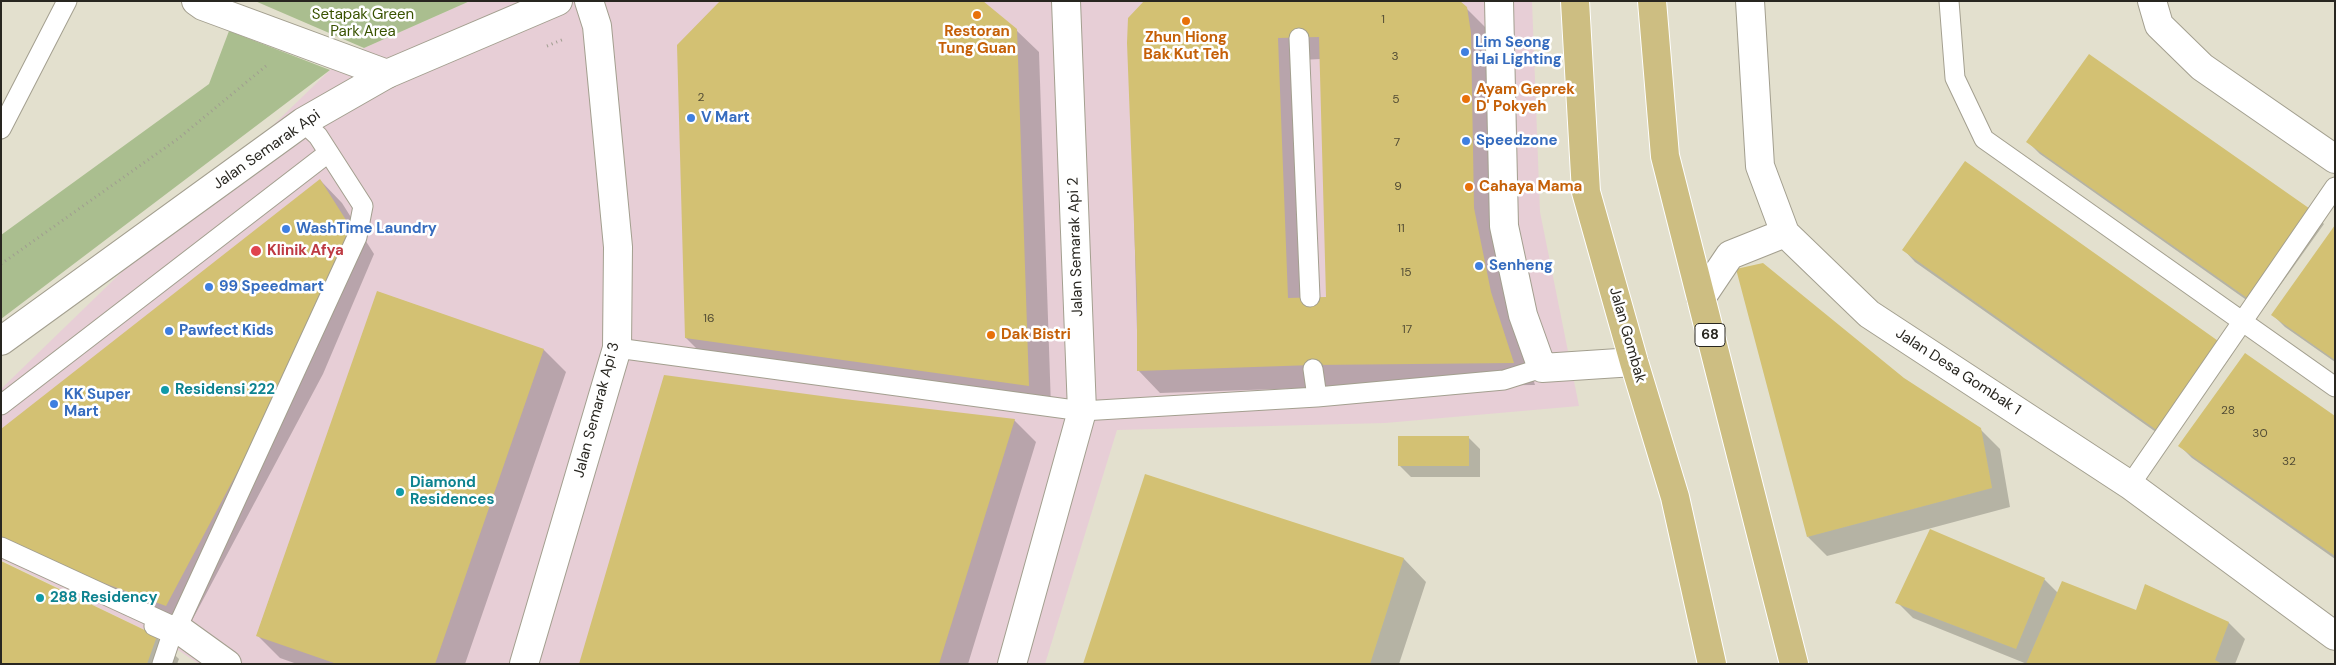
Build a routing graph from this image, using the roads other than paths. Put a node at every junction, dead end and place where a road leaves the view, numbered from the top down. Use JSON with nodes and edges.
{"nodes":[{"id":1,"x":68,"y":1,"type":"edge"},
{"id":2,"x":558,"y":1,"type":"edge"},
{"id":3,"x":589,"y":1,"type":"edge"},
{"id":4,"x":1066,"y":1,"type":"edge"},
{"id":5,"x":1498,"y":1,"type":"edge"},
{"id":6,"x":1575,"y":1,"type":"edge"},
{"id":7,"x":1652,"y":1,"type":"edge"},
{"id":8,"x":1949,"y":1,"type":"edge"},
{"id":9,"x":2152,"y":1,"type":"edge"},
{"id":10,"x":200,"y":4,"type":"edge"},
{"id":11,"x":1756,"y":5,"type":"edge"},
{"id":12,"x":1299,"y":38,"type":"dead end"},
{"id":13,"x":387,"y":74,"type":"junction"},
{"id":14,"x":303,"y":122,"type":"junction"},
{"id":15,"x":1,"y":129,"type":"edge"},
{"id":16,"x":328,"y":153,"type":"junction"},
{"id":17,"x":2335,"y":159,"type":"edge"},
{"id":18,"x":2335,"y":188,"type":"edge"},
{"id":19,"x":1785,"y":233,"type":"junction"},
{"id":20,"x":1310,"y":297,"type":"dead end"},
{"id":21,"x":1701,"y":298,"type":"junction"},
{"id":22,"x":2243,"y":322,"type":"junction"},
{"id":23,"x":1,"y":340,"type":"edge"},
{"id":24,"x":617,"y":348,"type":"junction"},
{"id":25,"x":1634,"y":362,"type":"junction"},
{"id":26,"x":1542,"y":368,"type":"junction"},
{"id":27,"x":1313,"y":369,"type":"dead end"},
{"id":28,"x":2335,"y":387,"type":"edge"},
{"id":29,"x":1317,"y":398,"type":"junction"},
{"id":30,"x":1,"y":405,"type":"edge"},
{"id":31,"x":1082,"y":411,"type":"junction"},
{"id":32,"x":2130,"y":485,"type":"junction"},
{"id":33,"x":1,"y":547,"type":"edge"},
{"id":34,"x":1,"y":556,"type":"edge"},
{"id":35,"x":177,"y":628,"type":"junction"},
{"id":36,"x":2335,"y":636,"type":"edge"},
{"id":37,"x":162,"y":664,"type":"edge"},
{"id":38,"x":227,"y":664,"type":"edge"},
{"id":39,"x":524,"y":664,"type":"edge"},
{"id":40,"x":1012,"y":664,"type":"edge"},
{"id":41,"x":1712,"y":664,"type":"edge"},
{"id":42,"x":1794,"y":664,"type":"edge"}],
"edges":[{"from":1,"to":15,"type":"lane"},
{"from":2,"to":13,"type":"street","name":"Jalan Semarak Api"},
{"from":3,"to":24,"type":"street","name":"Jalan Semarak Api 3"},
{"from":4,"to":31,"type":"street","name":"Jalan Semarak Api 2"},
{"from":5,"to":26,"type":"street"},
{"from":6,"to":25,"type":"main road","name":"Jalan Gombak"},
{"from":7,"to":21,"type":"main road","number":"68"},
{"from":8,"to":22,"type":"lane"},
{"from":9,"to":17,"type":"street"},
{"from":10,"to":13,"type":"street"},
{"from":11,"to":19,"type":"street","name":"Jalan Desa Gombak 1"},
{"from":12,"to":20,"type":"lane"},
{"from":13,"to":14,"type":"street","name":"Jalan Semarak Api"},
{"from":14,"to":16,"type":"lane"},
{"from":14,"to":23,"type":"street","name":"Jalan Semarak Api"},
{"from":16,"to":30,"type":"lane"},
{"from":16,"to":35,"type":"lane"},
{"from":18,"to":22,"type":"lane"},
{"from":19,"to":21,"type":"street"},
{"from":19,"to":32,"type":"street","name":"Jalan Desa Gombak 1"},
{"from":21,"to":42,"type":"main road","number":"68"},
{"from":22,"to":28,"type":"lane"},
{"from":22,"to":32,"type":"lane"},
{"from":24,"to":31,"type":"lane"},
{"from":24,"to":39,"type":"street","name":"Jalan Semarak Api 3"},
{"from":25,"to":26,"type":"street"},
{"from":25,"to":41,"type":"main road","name":"Jalan Gombak"},
{"from":26,"to":29,"type":"lane"},
{"from":27,"to":29,"type":"lane"},
{"from":29,"to":31,"type":"lane"},
{"from":31,"to":40,"type":"street","name":"Jalan Semarak Api 2"},
{"from":32,"to":36,"type":"street","name":"Jalan Desa Gombak 1"},
{"from":33,"to":35,"type":"lane"},
{"from":34,"to":37,"type":"lane"},
{"from":35,"to":38,"type":"street"}]}
